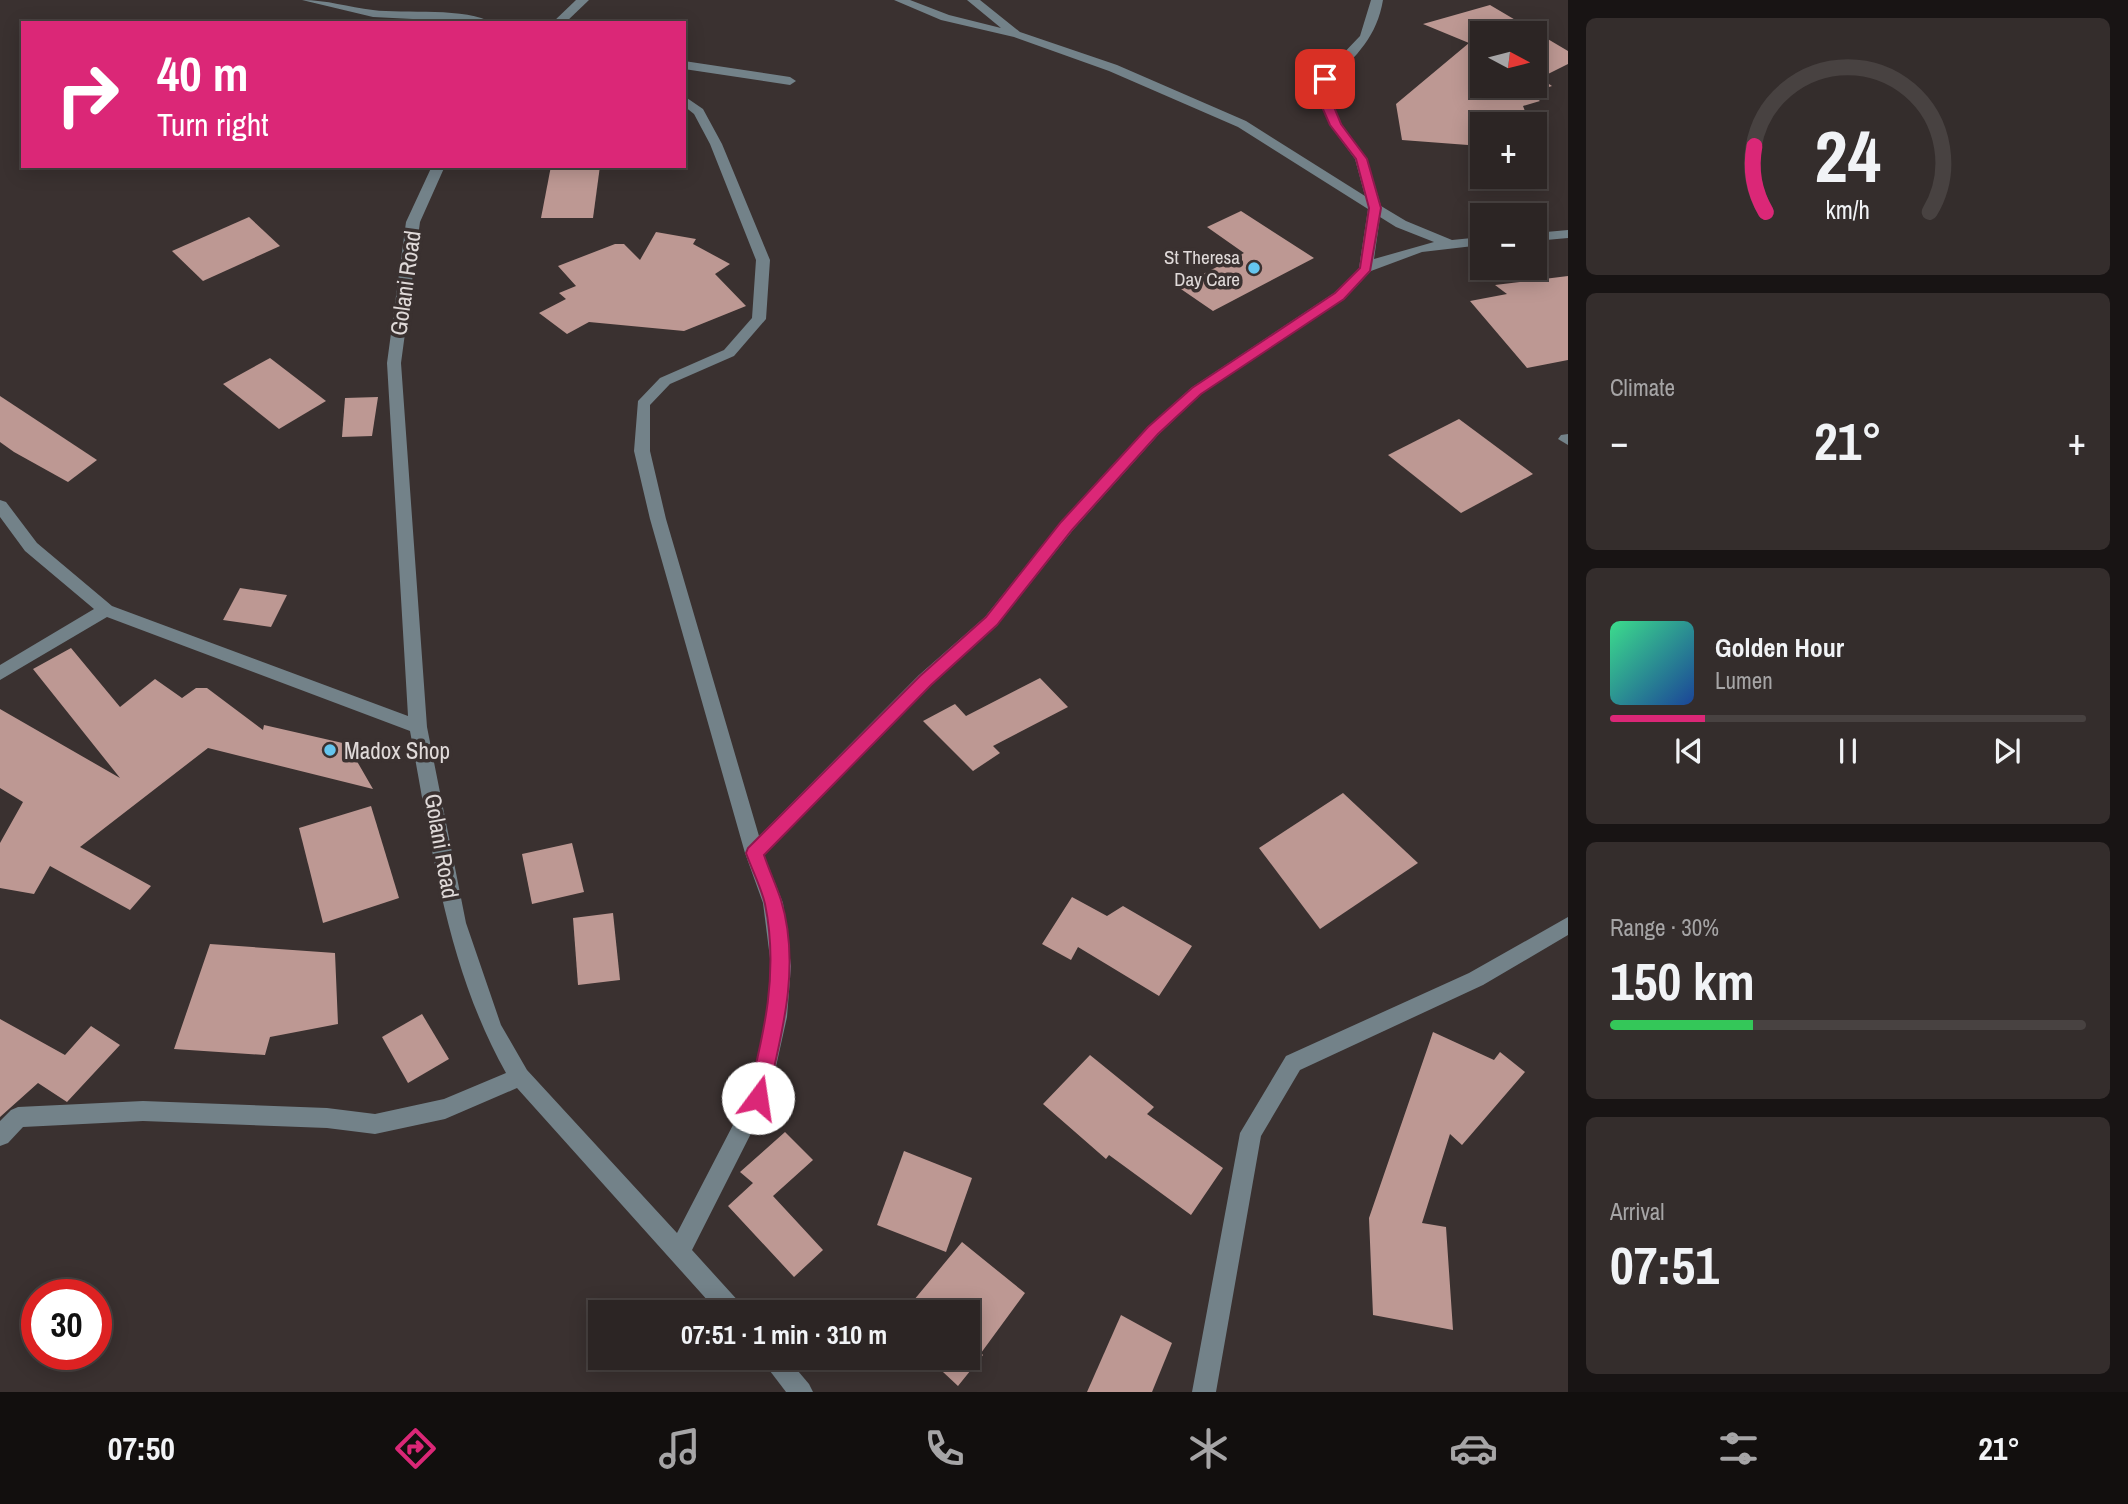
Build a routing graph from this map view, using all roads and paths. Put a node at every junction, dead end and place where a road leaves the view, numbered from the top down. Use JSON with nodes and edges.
{"nodes":[{"id":1,"x":308,"y":0,"type":"edge"},
{"id":2,"x":583,"y":0,"type":"edge"},
{"id":3,"x":900,"y":0,"type":"edge"},
{"id":4,"x":973,"y":0,"type":"edge"},
{"id":5,"x":1377,"y":0,"type":"edge"},
{"id":6,"x":473,"y":21,"type":"edge"},
{"id":7,"x":560,"y":21,"type":"edge"},
{"id":8,"x":1016,"y":34,"type":"junction"},
{"id":9,"x":686,"y":65,"type":"edge"},
{"id":10,"x":790,"y":80,"type":"dead end"},
{"id":11,"x":686,"y":102,"type":"edge"},
{"id":12,"x":438,"y":168,"type":"edge"},
{"id":13,"x":1375,"y":208,"type":"junction"},
{"id":14,"x":1568,"y":234,"type":"edge"},
{"id":15,"x":1547,"y":236,"type":"edge"},
{"id":16,"x":1470,"y":241,"type":"edge"},
{"id":17,"x":1449,"y":243,"type":"junction"},
{"id":18,"x":1366,"y":268,"type":"junction"},
{"id":19,"x":0,"y":506,"type":"edge"},
{"id":20,"x":106,"y":610,"type":"junction"},
{"id":21,"x":0,"y":673,"type":"edge"},
{"id":22,"x":418,"y":727,"type":"junction"},
{"id":23,"x":754,"y":853,"type":"junction"},
{"id":24,"x":1568,"y":925,"type":"edge"},
{"id":25,"x":520,"y":1077,"type":"junction"},
{"id":26,"x":0,"y":1136,"type":"edge"},
{"id":27,"x":680,"y":1250,"type":"junction"},
{"id":28,"x":723,"y":1300,"type":"edge"},
{"id":29,"x":782,"y":1370,"type":"edge"},
{"id":30,"x":801,"y":1392,"type":"edge"},
{"id":31,"x":1204,"y":1392,"type":"edge"}],
"edges":[{"from":1,"to":6,"type":"street"},
{"from":2,"to":7,"type":"street"},
{"from":3,"to":8,"type":"street"},
{"from":4,"to":8,"type":"street"},
{"from":5,"to":13,"type":"street"},
{"from":8,"to":13,"type":"street"},
{"from":9,"to":10,"type":"street"},
{"from":11,"to":23,"type":"street"},
{"from":12,"to":22,"type":"street","name":"Golani Road"},
{"from":13,"to":17,"type":"street"},
{"from":13,"to":18,"type":"street"},
{"from":14,"to":15,"type":"street"},
{"from":16,"to":17,"type":"street"},
{"from":17,"to":18,"type":"street"},
{"from":18,"to":23,"type":"street"},
{"from":19,"to":20,"type":"street"},
{"from":20,"to":21,"type":"street"},
{"from":20,"to":22,"type":"street"},
{"from":22,"to":25,"type":"street","name":"Golani Road"},
{"from":23,"to":27,"type":"street"},
{"from":24,"to":31,"type":"street"},
{"from":25,"to":26,"type":"street"},
{"from":25,"to":27,"type":"street","name":"Golani Road"},
{"from":27,"to":28,"type":"street","name":"Golani Road"},
{"from":29,"to":30,"type":"street"}]}
